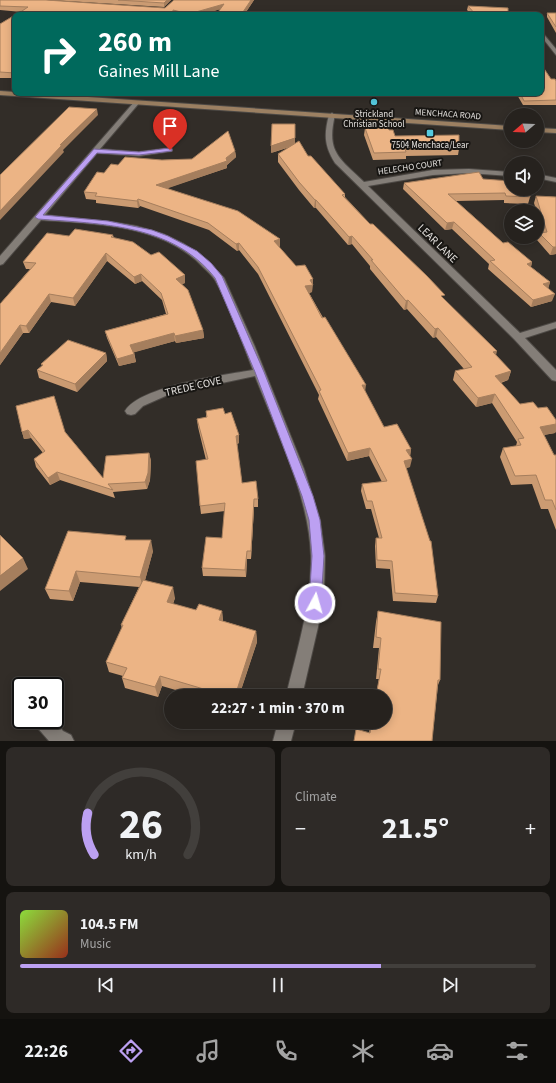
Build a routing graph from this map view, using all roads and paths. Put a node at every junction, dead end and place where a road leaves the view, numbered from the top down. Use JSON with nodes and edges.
{"nodes":[{"id":1,"x":544,"y":36,"type":"edge"},
{"id":2,"x":556,"y":53,"type":"edge"},
{"id":3,"x":0,"y":93,"type":"edge"},
{"id":4,"x":12,"y":94,"type":"edge"},
{"id":5,"x":46,"y":96,"type":"edge"},
{"id":6,"x":137,"y":102,"type":"junction"},
{"id":7,"x":332,"y":116,"type":"junction"},
{"id":8,"x":504,"y":128,"type":"edge"},
{"id":9,"x":544,"y":130,"type":"edge"},
{"id":10,"x":556,"y":131,"type":"edge"},
{"id":11,"x":170,"y":150,"type":"dead end"},
{"id":12,"x":96,"y":151,"type":"junction"},
{"id":13,"x":504,"y":173,"type":"edge"},
{"id":14,"x":544,"y":177,"type":"edge"},
{"id":15,"x":556,"y":180,"type":"edge"},
{"id":16,"x":361,"y":185,"type":"junction"},
{"id":17,"x":38,"y":217,"type":"junction"},
{"id":18,"x":0,"y":262,"type":"edge"},
{"id":19,"x":556,"y":325,"type":"edge"},
{"id":20,"x":518,"y":337,"type":"junction"},
{"id":21,"x":259,"y":372,"type":"junction"},
{"id":22,"x":556,"y":377,"type":"edge"},
{"id":23,"x":131,"y":411,"type":"dead end"},
{"id":24,"x":296,"y":689,"type":"edge"},
{"id":25,"x":50,"y":729,"type":"edge"},
{"id":26,"x":285,"y":729,"type":"edge"},
{"id":27,"x":65,"y":741,"type":"edge"},
{"id":28,"x":282,"y":741,"type":"edge"}],
"edges":[{"from":1,"to":2,"type":"street"},
{"from":3,"to":4,"type":"main road","name":"MENCHACA ROAD"},
{"from":5,"to":6,"type":"main road","name":"MENCHACA ROAD"},
{"from":6,"to":7,"type":"main road","name":"MENCHACA ROAD"},
{"from":6,"to":12,"type":"street"},
{"from":7,"to":8,"type":"main road","name":"MENCHACA ROAD"},
{"from":7,"to":16,"type":"street","name":"LEAR LANE"},
{"from":9,"to":10,"type":"main road"},
{"from":11,"to":12,"type":"street"},
{"from":12,"to":17,"type":"street"},
{"from":13,"to":16,"type":"street","name":"HELECHO COURT"},
{"from":14,"to":15,"type":"street"},
{"from":16,"to":20,"type":"street","name":"LEAR LANE"},
{"from":17,"to":18,"type":"street"},
{"from":17,"to":21,"type":"street"},
{"from":19,"to":20,"type":"street"},
{"from":20,"to":22,"type":"street","name":"LEAR LANE"},
{"from":21,"to":23,"type":"street","name":"TREDE COVE"},
{"from":21,"to":24,"type":"street"},
{"from":25,"to":27,"type":"street"},
{"from":26,"to":28,"type":"street"}]}
